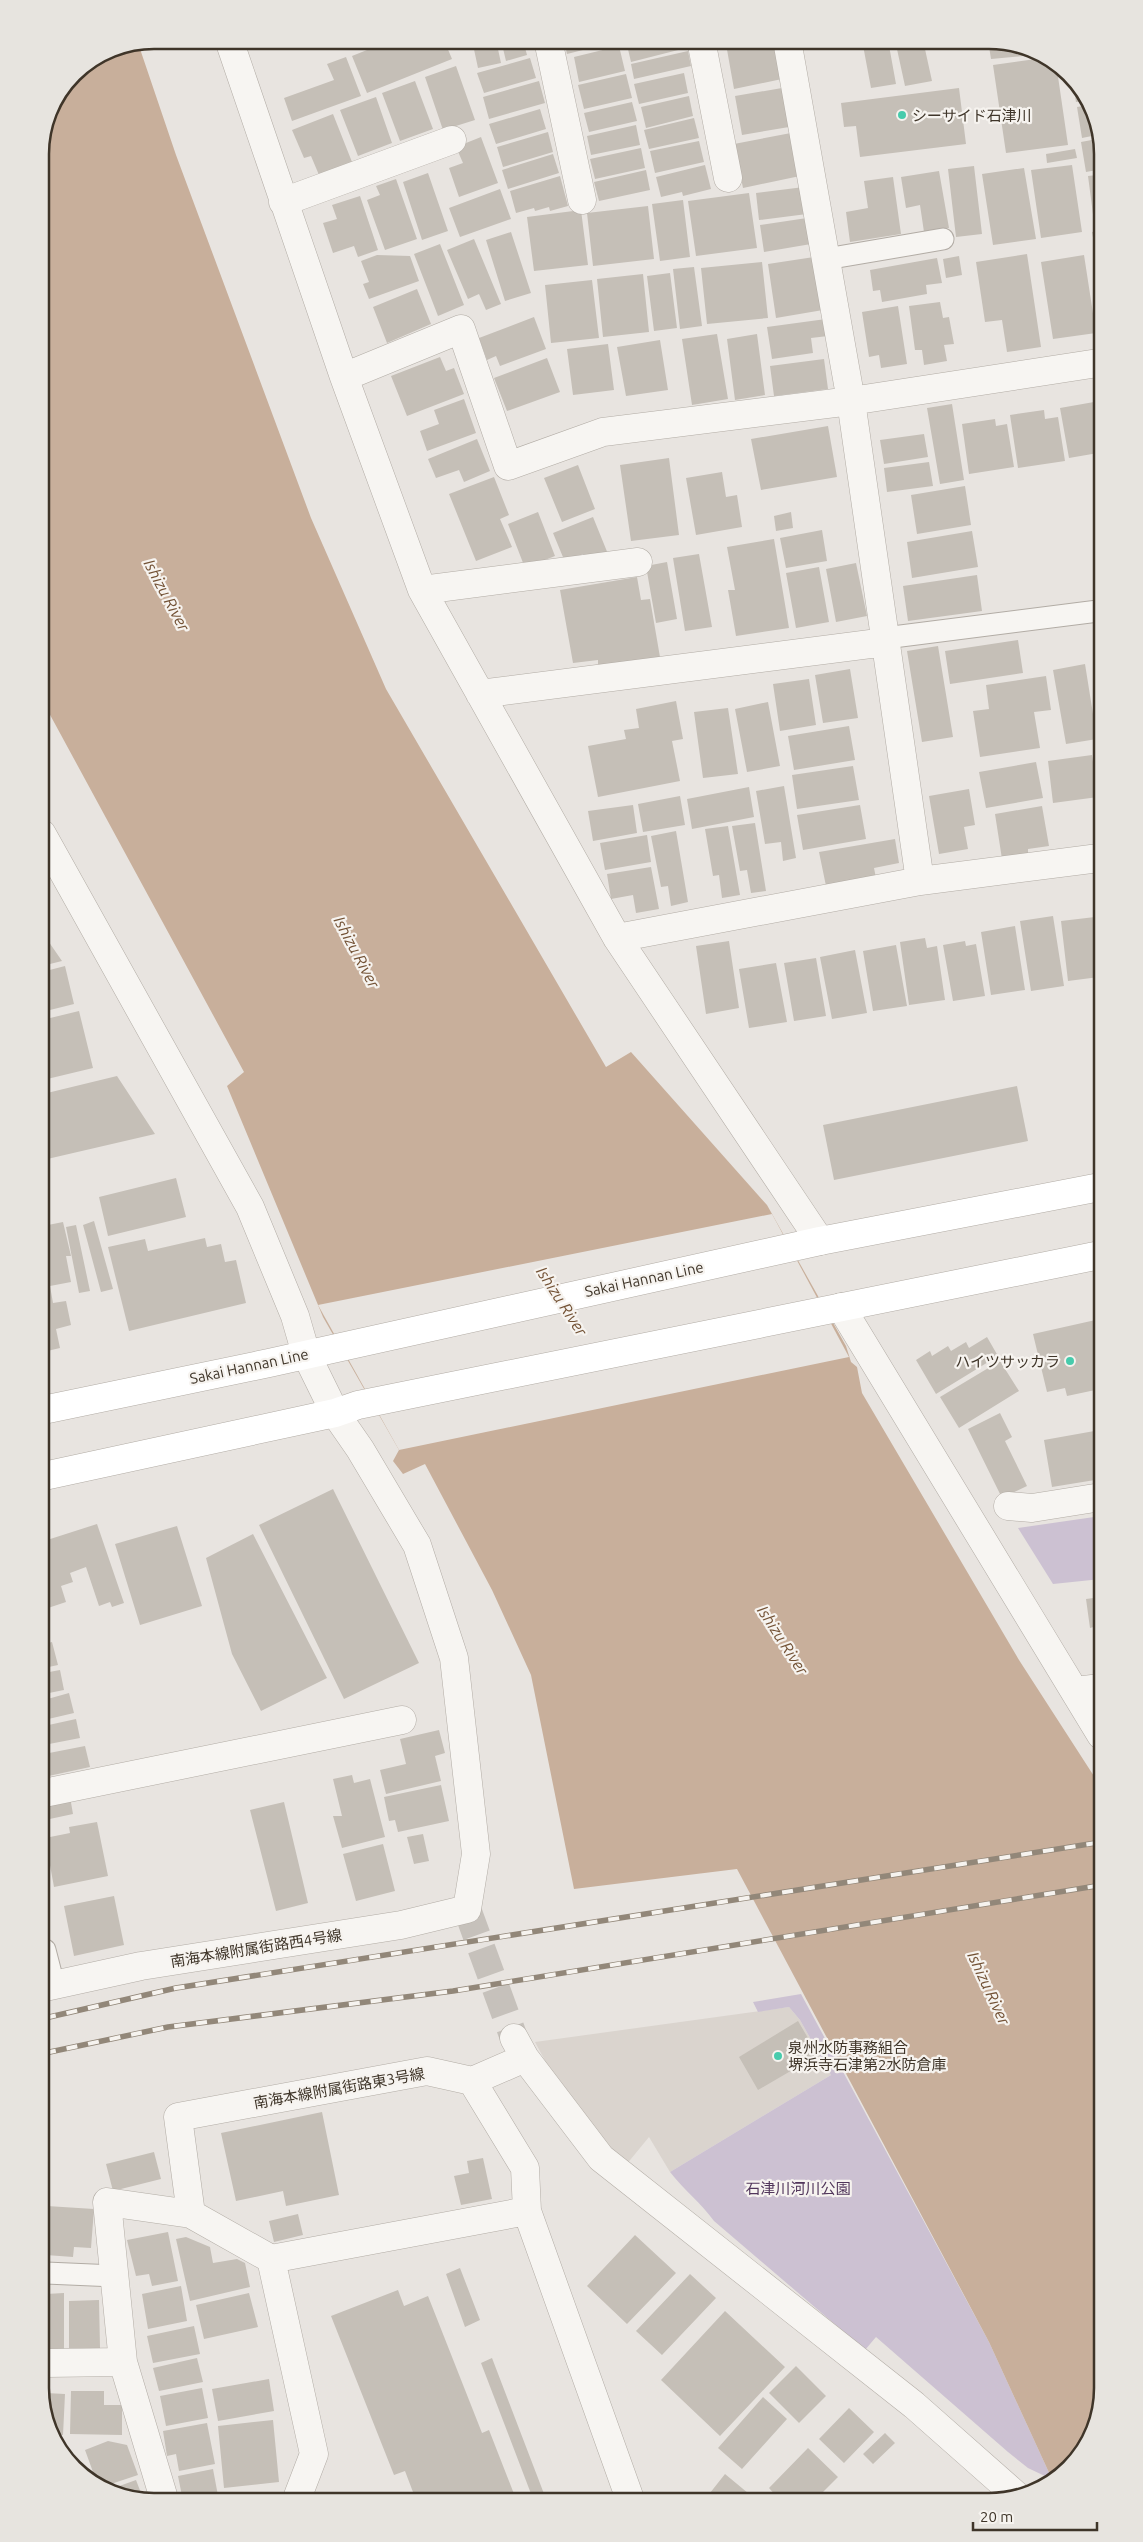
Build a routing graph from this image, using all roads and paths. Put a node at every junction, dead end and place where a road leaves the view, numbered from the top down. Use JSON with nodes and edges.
{"nodes":[{"id":1,"x":232,"y":49,"type":"edge"},
{"id":2,"x":550,"y":49,"type":"edge"},
{"id":3,"x":702,"y":49,"type":"edge"},
{"id":4,"x":789,"y":49,"type":"edge"},
{"id":5,"x":452,"y":140,"type":"dead end"},
{"id":6,"x":728,"y":178,"type":"dead end"},
{"id":7,"x":582,"y":200,"type":"dead end"},
{"id":8,"x":284,"y":202,"type":"junction"},
{"id":9,"x":943,"y":239,"type":"dead end"},
{"id":10,"x":826,"y":258,"type":"junction"},
{"id":11,"x":1094,"y":364,"type":"edge"},
{"id":12,"x":344,"y":377,"type":"junction"},
{"id":13,"x":851,"y":401,"type":"junction"},
{"id":14,"x":638,"y":562,"type":"dead end"},
{"id":15,"x":422,"y":590,"type":"junction"},
{"id":16,"x":1094,"y":612,"type":"edge"},
{"id":17,"x":885,"y":640,"type":"junction"},
{"id":18,"x":480,"y":694,"type":"junction"},
{"id":19,"x":49,"y":847,"type":"edge"},
{"id":20,"x":1094,"y":859,"type":"edge"},
{"id":21,"x":920,"y":881,"type":"junction"},
{"id":22,"x":617,"y":938,"type":"junction"},
{"id":23,"x":1094,"y":1188,"type":"edge"},
{"id":24,"x":820,"y":1241,"type":"junction"},
{"id":25,"x":1094,"y":1256,"type":"edge"},
{"id":26,"x":834,"y":1309,"type":"junction"},
{"id":27,"x":318,"y":1351,"type":"junction"},
{"id":28,"x":49,"y":1409,"type":"edge"},
{"id":29,"x":346,"y":1409,"type":"junction"},
{"id":30,"x":49,"y":1475,"type":"edge"},
{"id":31,"x":1094,"y":1498,"type":"edge"},
{"id":32,"x":1008,"y":1506,"type":"dead end"},
{"id":33,"x":1088,"y":1690,"type":"edge"},
{"id":34,"x":1094,"y":1711,"type":"edge"},
{"id":35,"x":402,"y":1720,"type":"dead end"},
{"id":36,"x":49,"y":1792,"type":"edge"},
{"id":37,"x":50,"y":1986,"type":"edge"},
{"id":38,"x":472,"y":2081,"type":"junction"},
{"id":39,"x":527,"y":2211,"type":"junction"},
{"id":40,"x":190,"y":2214,"type":"junction"},
{"id":41,"x":271,"y":2259,"type":"junction"},
{"id":42,"x":49,"y":2273,"type":"edge"},
{"id":43,"x":115,"y":2276,"type":"junction"},
{"id":44,"x":123,"y":2362,"type":"junction"},
{"id":45,"x":49,"y":2363,"type":"edge"},
{"id":46,"x":1011,"y":2491,"type":"edge"},
{"id":47,"x":162,"y":2493,"type":"edge"},
{"id":48,"x":299,"y":2493,"type":"edge"},
{"id":49,"x":628,"y":2493,"type":"edge"}],
"edges":[{"from":1,"to":8,"type":"street"},
{"from":2,"to":7,"type":"street"},
{"from":3,"to":6,"type":"street"},
{"from":4,"to":10,"type":"street"},
{"from":5,"to":8,"type":"street"},
{"from":8,"to":12,"type":"street"},
{"from":9,"to":10,"type":"lane"},
{"from":10,"to":13,"type":"street"},
{"from":11,"to":13,"type":"street"},
{"from":12,"to":13,"type":"street"},
{"from":12,"to":15,"type":"street"},
{"from":13,"to":17,"type":"street"},
{"from":14,"to":15,"type":"street"},
{"from":15,"to":18,"type":"street"},
{"from":16,"to":17,"type":"lane"},
{"from":17,"to":18,"type":"street"},
{"from":17,"to":21,"type":"street"},
{"from":18,"to":22,"type":"street"},
{"from":19,"to":27,"type":"street"},
{"from":20,"to":21,"type":"street"},
{"from":21,"to":22,"type":"street"},
{"from":22,"to":24,"type":"street"},
{"from":23,"to":24,"type":"main road","name":"Sakai Hannan Line"},
{"from":24,"to":27,"type":"main road","name":"Sakai Hannan Line"},
{"from":25,"to":26,"type":"main road"},
{"from":26,"to":29,"type":"main road"},
{"from":26,"to":33,"type":"street"},
{"from":27,"to":28,"type":"main road","name":"Sakai Hannan Line"},
{"from":27,"to":29,"type":"street"},
{"from":29,"to":30,"type":"main road"},
{"from":29,"to":37,"type":"street","name":"南海本線附属街路西4号線"},
{"from":31,"to":32,"type":"street"},
{"from":33,"to":34,"type":"street"},
{"from":35,"to":36,"type":"street"},
{"from":38,"to":39,"type":"street"},
{"from":38,"to":40,"type":"street","name":"南海本線附属街路東3号線"},
{"from":38,"to":46,"type":"street"},
{"from":39,"to":41,"type":"street"},
{"from":39,"to":49,"type":"street"},
{"from":40,"to":41,"type":"street"},
{"from":40,"to":43,"type":"street"},
{"from":41,"to":48,"type":"street"},
{"from":42,"to":43,"type":"lane"},
{"from":43,"to":44,"type":"street"},
{"from":44,"to":45,"type":"street"},
{"from":44,"to":47,"type":"street"}]}
